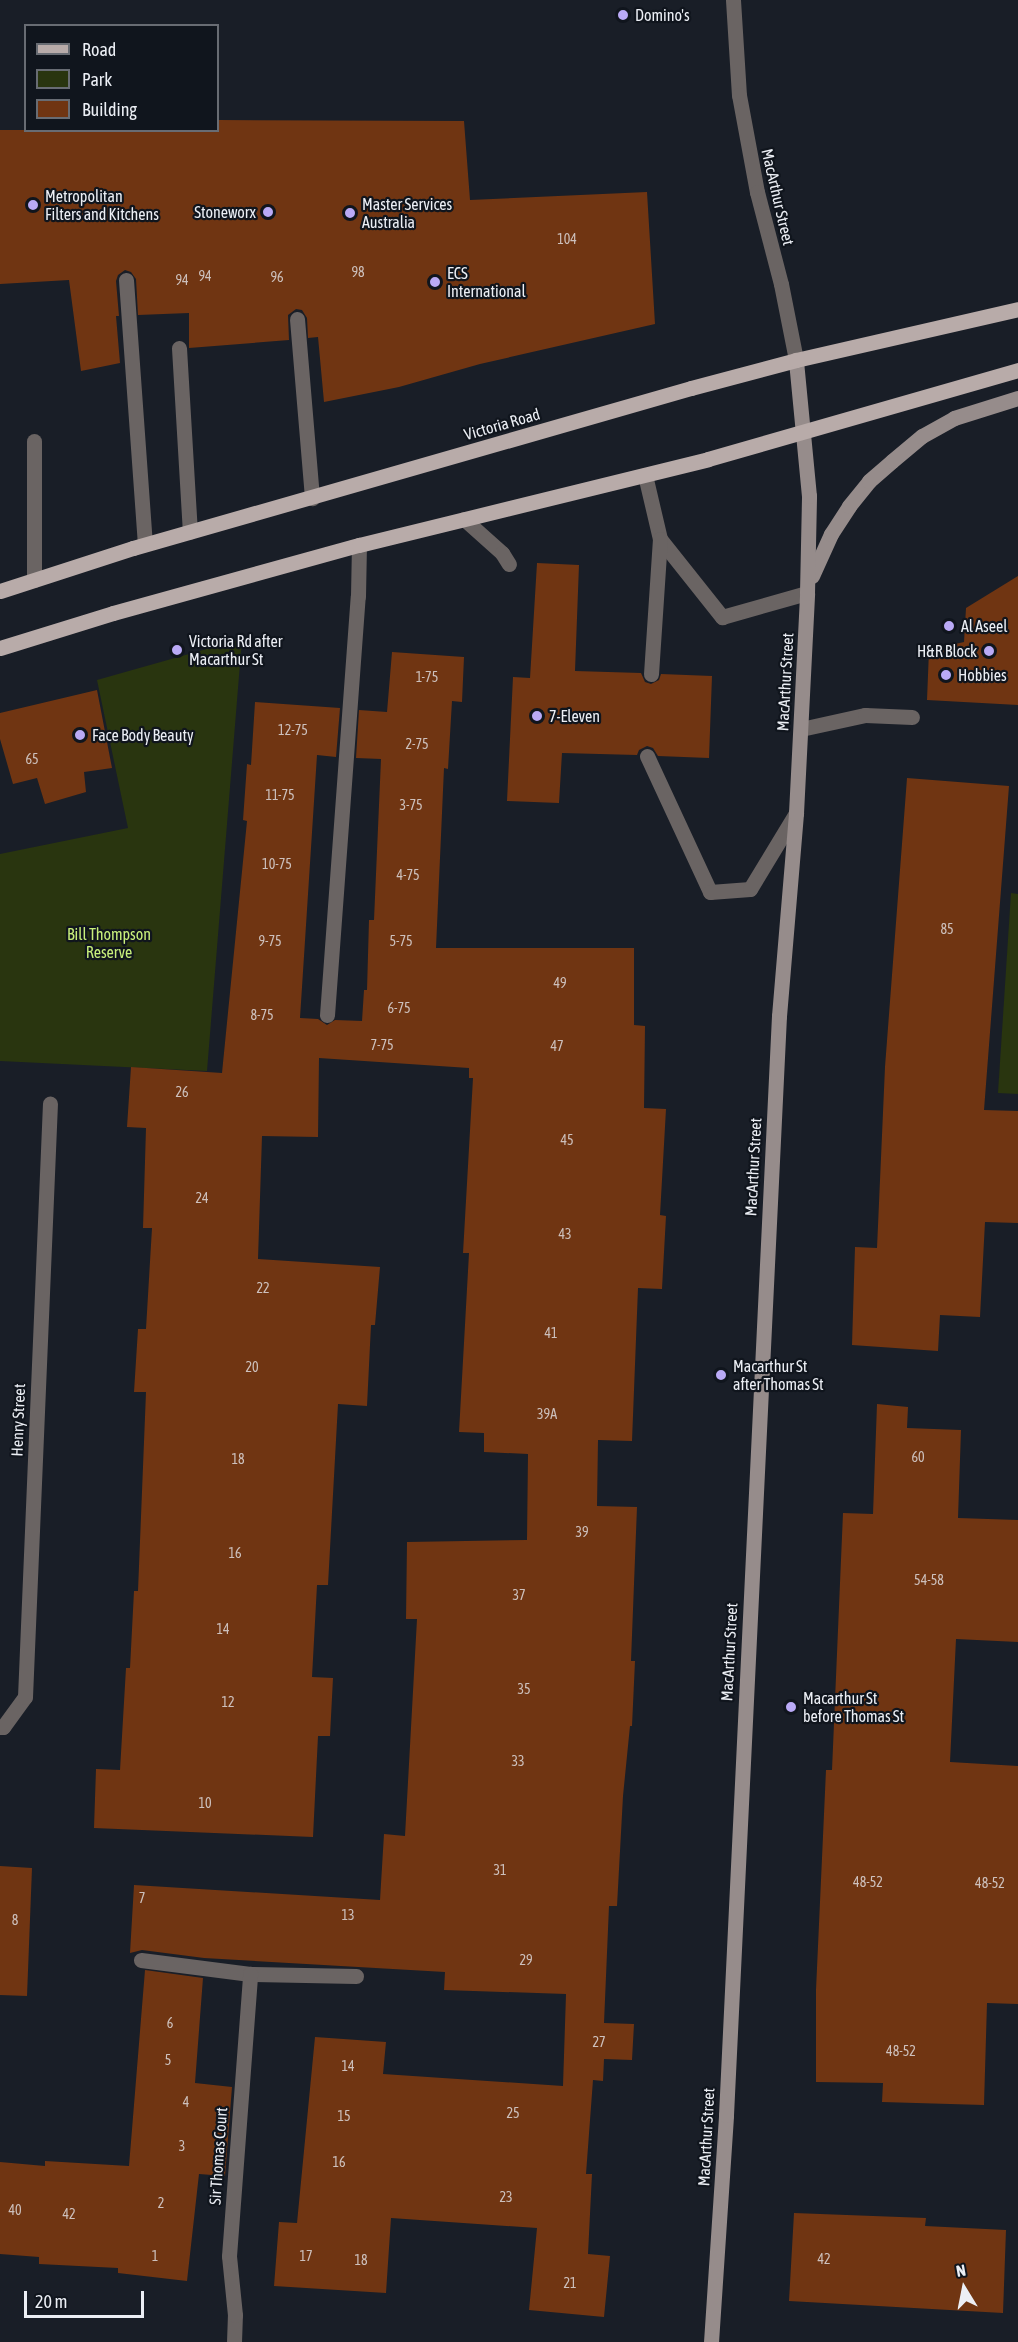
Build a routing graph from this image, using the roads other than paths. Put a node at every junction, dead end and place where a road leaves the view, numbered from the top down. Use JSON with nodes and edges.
{"nodes":[{"id":1,"x":734,"y":0,"type":"edge"},
{"id":2,"x":126,"y":280,"type":"dead end"},
{"id":3,"x":1018,"y":309,"type":"edge"},
{"id":4,"x":297,"y":319,"type":"dead end"},
{"id":5,"x":179,"y":348,"type":"dead end"},
{"id":6,"x":796,"y":360,"type":"junction"},
{"id":7,"x":1018,"y":370,"type":"edge"},
{"id":8,"x":1018,"y":398,"type":"edge"},
{"id":9,"x":804,"y":432,"type":"junction"},
{"id":10,"x":33,"y":441,"type":"dead end"},
{"id":11,"x":645,"y":475,"type":"junction"},
{"id":12,"x":312,"y":498,"type":"junction"},
{"id":13,"x":464,"y":519,"type":"junction"},
{"id":14,"x":190,"y":532,"type":"junction"},
{"id":15,"x":660,"y":539,"type":"junction"},
{"id":16,"x":145,"y":544,"type":"junction"},
{"id":17,"x":359,"y":545,"type":"junction"},
{"id":18,"x":509,"y":564,"type":"dead end"},
{"id":19,"x":34,"y":580,"type":"junction"},
{"id":20,"x":0,"y":591,"type":"edge"},
{"id":21,"x":807,"y":593,"type":"junction"},
{"id":22,"x":0,"y":648,"type":"edge"},
{"id":23,"x":651,"y":674,"type":"dead end"},
{"id":24,"x":912,"y":717,"type":"dead end"},
{"id":25,"x":801,"y":729,"type":"junction"},
{"id":26,"x":647,"y":756,"type":"dead end"},
{"id":27,"x":796,"y":813,"type":"junction"},
{"id":28,"x":327,"y":1015,"type":"dead end"},
{"id":29,"x":50,"y":1104,"type":"dead end"},
{"id":30,"x":0,"y":1727,"type":"edge"},
{"id":31,"x":141,"y":1960,"type":"dead end"},
{"id":32,"x":250,"y":1974,"type":"junction"},
{"id":33,"x":356,"y":1976,"type":"dead end"},
{"id":34,"x":234,"y":2342,"type":"edge"},
{"id":35,"x":711,"y":2342,"type":"edge"}],
"edges":[{"from":1,"to":6,"type":"street","name":"MacArthur Street"},
{"from":2,"to":16,"type":"street"},
{"from":3,"to":6,"type":"main road","name":"Victoria Road"},
{"from":4,"to":12,"type":"street"},
{"from":5,"to":14,"type":"street"},
{"from":6,"to":9,"type":"main road","name":"MacArthur Street"},
{"from":6,"to":12,"type":"main road","name":"Victoria Road"},
{"from":7,"to":9,"type":"main road"},
{"from":8,"to":21,"type":"main road"},
{"from":9,"to":11,"type":"main road"},
{"from":9,"to":21,"type":"main road","name":"MacArthur Street"},
{"from":10,"to":19,"type":"street"},
{"from":11,"to":13,"type":"main road"},
{"from":11,"to":15,"type":"street"},
{"from":12,"to":14,"type":"main road","name":"Victoria Road"},
{"from":13,"to":17,"type":"main road"},
{"from":13,"to":18,"type":"street"},
{"from":14,"to":16,"type":"main road","name":"Victoria Road"},
{"from":15,"to":21,"type":"street"},
{"from":15,"to":23,"type":"street"},
{"from":16,"to":19,"type":"main road","name":"Victoria Road"},
{"from":17,"to":22,"type":"main road"},
{"from":17,"to":28,"type":"street"},
{"from":19,"to":20,"type":"main road","name":"Victoria Road"},
{"from":21,"to":25,"type":"main road","name":"MacArthur Street"},
{"from":24,"to":25,"type":"street"},
{"from":25,"to":27,"type":"main road","name":"MacArthur Street"},
{"from":26,"to":27,"type":"street"},
{"from":27,"to":35,"type":"main road","name":"MacArthur Street"},
{"from":29,"to":30,"type":"street","name":"Henry Street"},
{"from":31,"to":32,"type":"street"},
{"from":32,"to":33,"type":"street"},
{"from":32,"to":34,"type":"street","name":"Sir Thomas Court"}]}
